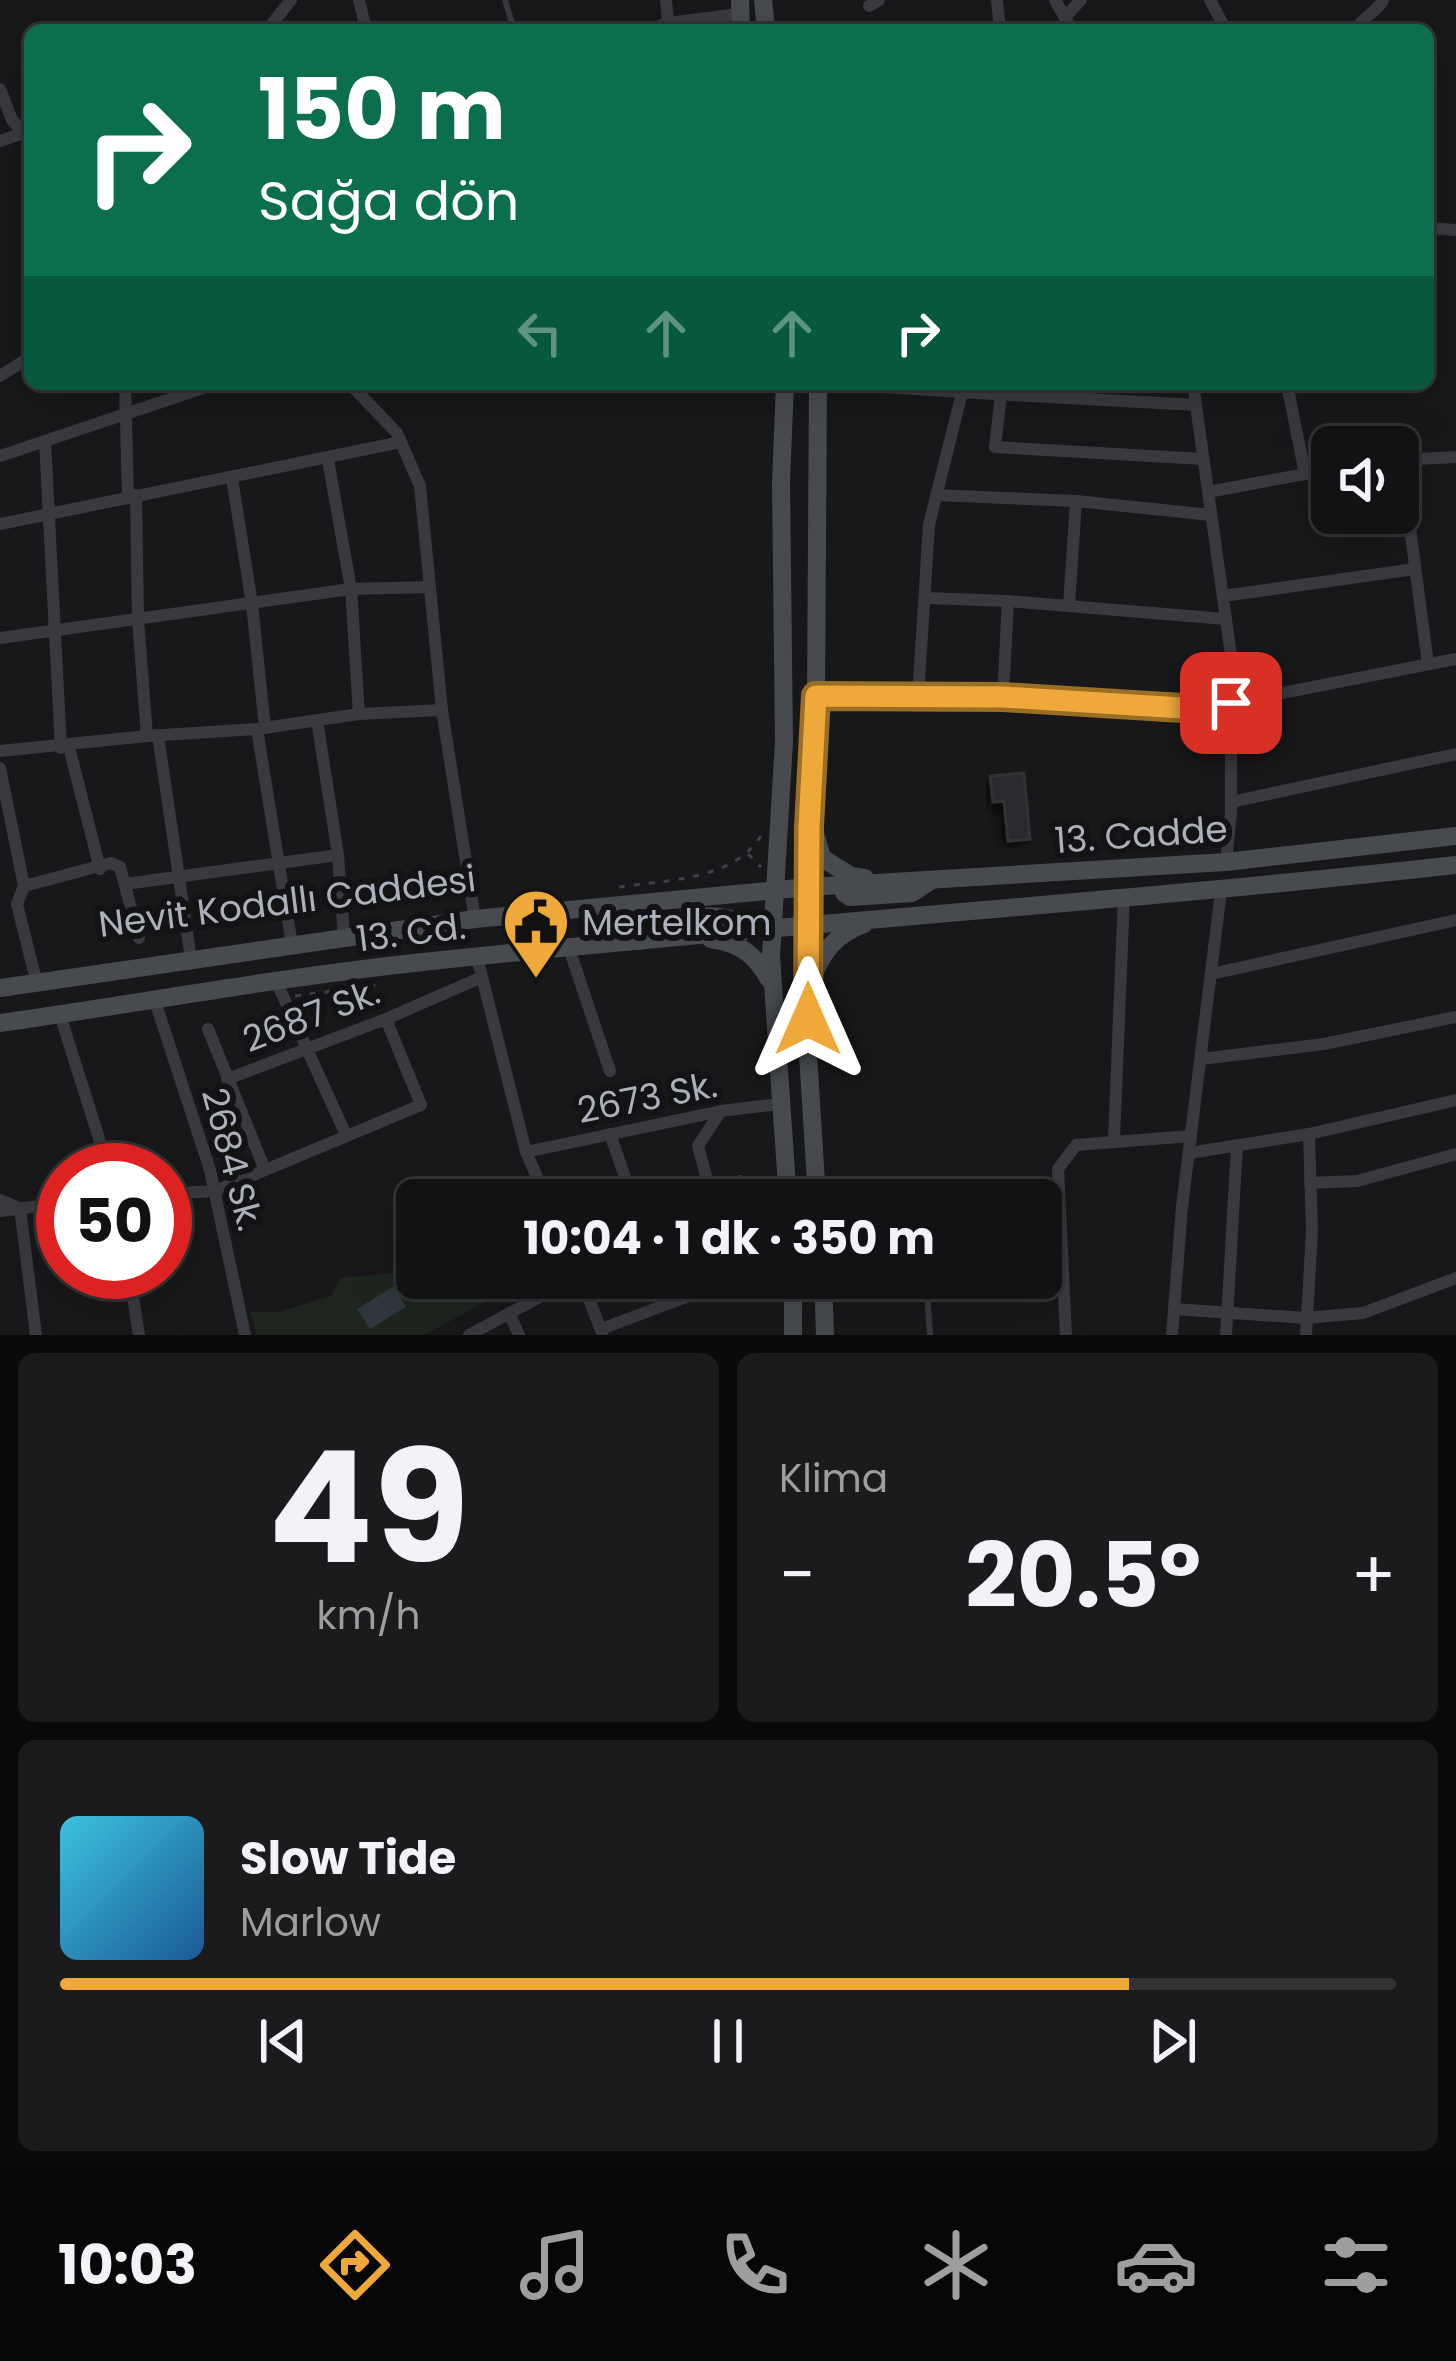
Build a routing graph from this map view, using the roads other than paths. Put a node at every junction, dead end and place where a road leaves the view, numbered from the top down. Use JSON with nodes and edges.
{"nodes":[{"id":1,"x":291,"y":0,"type":"edge"},
{"id":2,"x":666,"y":0,"type":"edge"},
{"id":3,"x":1055,"y":0,"type":"edge"},
{"id":4,"x":1082,"y":0,"type":"edge"},
{"id":5,"x":1383,"y":0,"type":"edge"},
{"id":6,"x":740,"y":15,"type":"edge"},
{"id":7,"x":1066,"y":16,"type":"junction"},
{"id":8,"x":668,"y":23,"type":"joint"},
{"id":9,"x":272,"y":24,"type":"edge"},
{"id":10,"x":1069,"y":24,"type":"edge"},
{"id":11,"x":1359,"y":24,"type":"edge"},
{"id":12,"x":0,"y":89,"type":"edge"},
{"id":13,"x":24,"y":133,"type":"edge"},
{"id":14,"x":125,"y":390,"type":"edge"},
{"id":15,"x":197,"y":390,"type":"edge"},
{"id":16,"x":355,"y":390,"type":"edge"},
{"id":17,"x":785,"y":390,"type":"edge"},
{"id":18,"x":825,"y":390,"type":"edge"},
{"id":19,"x":911,"y":390,"type":"edge"},
{"id":20,"x":1194,"y":390,"type":"edge"},
{"id":21,"x":1288,"y":390,"type":"edge"},
{"id":22,"x":996,"y":391,"type":"edge"},
{"id":23,"x":962,"y":393,"type":"junction"},
{"id":24,"x":1196,"y":405,"type":"junction"},
{"id":25,"x":126,"y":414,"type":"junction"},
{"id":26,"x":45,"y":441,"type":"junction"},
{"id":27,"x":401,"y":442,"type":"junction"},
{"id":28,"x":0,"y":456,"type":"edge"},
{"id":29,"x":1456,"y":457,"type":"edge"},
{"id":30,"x":1203,"y":459,"type":"junction"},
{"id":31,"x":1419,"y":459,"type":"edge"},
{"id":32,"x":328,"y":460,"type":"junction"},
{"id":33,"x":1311,"y":473,"type":"edge"},
{"id":34,"x":1305,"y":474,"type":"junction"},
{"id":35,"x":232,"y":478,"type":"junction"},
{"id":36,"x":1208,"y":492,"type":"junction"},
{"id":37,"x":936,"y":495,"type":"junction"},
{"id":38,"x":132,"y":496,"type":"junction"},
{"id":39,"x":1076,"y":501,"type":"junction"},
{"id":40,"x":50,"y":513,"type":"junction"},
{"id":41,"x":1211,"y":515,"type":"junction"},
{"id":42,"x":0,"y":524,"type":"edge"},
{"id":43,"x":1410,"y":534,"type":"edge"},
{"id":44,"x":1415,"y":569,"type":"junction"},
{"id":45,"x":430,"y":587,"type":"junction"},
{"id":46,"x":351,"y":589,"type":"junction"},
{"id":47,"x":1222,"y":596,"type":"junction"},
{"id":48,"x":925,"y":598,"type":"junction"},
{"id":49,"x":1008,"y":601,"type":"junction"},
{"id":50,"x":252,"y":604,"type":"junction"},
{"id":51,"x":1069,"y":606,"type":"junction"},
{"id":52,"x":1226,"y":619,"type":"junction"},
{"id":53,"x":138,"y":620,"type":"junction"},
{"id":54,"x":55,"y":633,"type":"junction"},
{"id":55,"x":0,"y":638,"type":"edge"},
{"id":56,"x":1456,"y":659,"type":"edge"},
{"id":57,"x":1428,"y":664,"type":"junction"},
{"id":58,"x":816,"y":696,"type":"junction"},
{"id":59,"x":918,"y":697,"type":"junction"},
{"id":60,"x":1003,"y":697,"type":"junction"},
{"id":61,"x":1231,"y":707,"type":"junction"},
{"id":62,"x":442,"y":710,"type":"junction"},
{"id":63,"x":359,"y":714,"type":"junction"},
{"id":64,"x":317,"y":720,"type":"junction"},
{"id":65,"x":261,"y":729,"type":"junction"},
{"id":66,"x":152,"y":735,"type":"junction"},
{"id":67,"x":65,"y":747,"type":"junction"},
{"id":68,"x":0,"y":751,"type":"edge"},
{"id":69,"x":1456,"y":754,"type":"edge"},
{"id":70,"x":0,"y":768,"type":"edge"},
{"id":71,"x":1231,"y":802,"type":"junction"},
{"id":72,"x":810,"y":813,"type":"junction"},
{"id":73,"x":1456,"y":836,"type":"edge"},
{"id":74,"x":338,"y":855,"type":"junction"},
{"id":75,"x":1226,"y":862,"type":"junction"},
{"id":76,"x":1456,"y":865,"type":"edge"},
{"id":77,"x":278,"y":866,"type":"junction"},
{"id":78,"x":100,"y":869,"type":"junction"},
{"id":79,"x":934,"y":879,"type":"junction"},
{"id":80,"x":180,"y":880,"type":"junction"},
{"id":81,"x":888,"y":882,"type":"junction"},
{"id":82,"x":124,"y":884,"type":"junction"},
{"id":83,"x":829,"y":885,"type":"junction"},
{"id":84,"x":24,"y":886,"type":"junction"},
{"id":85,"x":808,"y":887,"type":"junction"},
{"id":86,"x":773,"y":890,"type":"junction"},
{"id":87,"x":1221,"y":891,"type":"junction"},
{"id":88,"x":1124,"y":896,"type":"junction"},
{"id":89,"x":18,"y":910,"type":"junction"},
{"id":90,"x":0,"y":913,"type":"edge"},
{"id":91,"x":884,"y":916,"type":"junction"},
{"id":92,"x":476,"y":919,"type":"junction"},
{"id":93,"x":1456,"y":920,"type":"edge"},
{"id":94,"x":833,"y":921,"type":"joint"},
{"id":95,"x":808,"y":924,"type":"junction"},
{"id":96,"x":764,"y":927,"type":"junction"},
{"id":97,"x":688,"y":935,"type":"junction"},
{"id":98,"x":344,"y":937,"type":"junction"},
{"id":99,"x":139,"y":938,"type":"dead end"},
{"id":100,"x":639,"y":941,"type":"junction"},
{"id":101,"x":292,"y":945,"type":"junction"},
{"id":102,"x":569,"y":948,"type":"junction"},
{"id":103,"x":808,"y":949,"type":"junction"},
{"id":104,"x":477,"y":957,"type":"junction"},
{"id":105,"x":191,"y":958,"type":"junction"},
{"id":106,"x":1211,"y":974,"type":"junction"},
{"id":107,"x":482,"y":977,"type":"junction"},
{"id":108,"x":36,"y":980,"type":"junction"},
{"id":109,"x":773,"y":987,"type":"junction"},
{"id":110,"x":0,"y":988,"type":"edge"},
{"id":111,"x":808,"y":989,"type":"junction"},
{"id":112,"x":280,"y":990,"type":"junction"},
{"id":113,"x":155,"y":1001,"type":"junction"},
{"id":114,"x":60,"y":1015,"type":"junction"},
{"id":115,"x":1456,"y":1017,"type":"edge"},
{"id":116,"x":386,"y":1019,"type":"junction"},
{"id":117,"x":0,"y":1023,"type":"edge"},
{"id":118,"x":208,"y":1029,"type":"dead end"},
{"id":119,"x":307,"y":1048,"type":"junction"},
{"id":120,"x":808,"y":1049,"type":"junction"},
{"id":121,"x":1201,"y":1060,"type":"junction"},
{"id":122,"x":610,"y":1071,"type":"dead end"},
{"id":123,"x":227,"y":1079,"type":"junction"},
{"id":124,"x":1456,"y":1100,"type":"edge"},
{"id":125,"x":779,"y":1104,"type":"junction"},
{"id":126,"x":721,"y":1111,"type":"junction"},
{"id":127,"x":610,"y":1134,"type":"junction"},
{"id":128,"x":346,"y":1135,"type":"junction"},
{"id":129,"x":1309,"y":1135,"type":"junction"},
{"id":130,"x":1191,"y":1136,"type":"junction"},
{"id":131,"x":1114,"y":1140,"type":"junction"},
{"id":132,"x":100,"y":1143,"type":"edge"},
{"id":133,"x":1237,"y":1146,"type":"junction"},
{"id":134,"x":526,"y":1152,"type":"junction"},
{"id":135,"x":1189,"y":1154,"type":"junction"},
{"id":136,"x":1456,"y":1154,"type":"edge"},
{"id":137,"x":265,"y":1170,"type":"junction"},
{"id":138,"x":538,"y":1179,"type":"edge"},
{"id":139,"x":626,"y":1179,"type":"edge"},
{"id":140,"x":705,"y":1179,"type":"edge"},
{"id":141,"x":786,"y":1179,"type":"edge"},
{"id":142,"x":817,"y":1179,"type":"edge"},
{"id":143,"x":1310,"y":1183,"type":"junction"},
{"id":144,"x":215,"y":1191,"type":"junction"},
{"id":145,"x":192,"y":1192,"type":"edge"},
{"id":146,"x":0,"y":1200,"type":"edge"},
{"id":147,"x":36,"y":1206,"type":"edge"},
{"id":148,"x":20,"y":1208,"type":"junction"},
{"id":149,"x":0,"y":1210,"type":"edge"},
{"id":150,"x":1456,"y":1278,"type":"edge"},
{"id":151,"x":133,"y":1299,"type":"edge"},
{"id":152,"x":537,"y":1299,"type":"edge"},
{"id":153,"x":587,"y":1299,"type":"edge"},
{"id":154,"x":684,"y":1299,"type":"edge"},
{"id":155,"x":793,"y":1299,"type":"edge"},
{"id":156,"x":824,"y":1299,"type":"edge"},
{"id":157,"x":927,"y":1299,"type":"edge"},
{"id":158,"x":1174,"y":1309,"type":"junction"},
{"id":159,"x":509,"y":1313,"type":"junction"},
{"id":160,"x":1226,"y":1315,"type":"junction"},
{"id":161,"x":1305,"y":1318,"type":"junction"},
{"id":162,"x":602,"y":1332,"type":"edge"},
{"id":163,"x":36,"y":1335,"type":"edge"},
{"id":164,"x":139,"y":1335,"type":"edge"},
{"id":165,"x":245,"y":1335,"type":"edge"},
{"id":166,"x":469,"y":1335,"type":"edge"},
{"id":167,"x":519,"y":1335,"type":"edge"},
{"id":168,"x":793,"y":1335,"type":"edge"},
{"id":169,"x":825,"y":1335,"type":"edge"},
{"id":170,"x":930,"y":1335,"type":"edge"},
{"id":171,"x":1066,"y":1335,"type":"edge"},
{"id":172,"x":1172,"y":1335,"type":"edge"},
{"id":173,"x":1226,"y":1335,"type":"edge"},
{"id":174,"x":1306,"y":1335,"type":"edge"}],
"edges":[{"from":1,"to":9,"type":"street"},
{"from":2,"to":8,"type":"street"},
{"from":3,"to":7,"type":"street"},
{"from":4,"to":7,"type":"street"},
{"from":5,"to":11,"type":"street"},
{"from":6,"to":8,"type":"street"},
{"from":7,"to":10,"type":"street"},
{"from":12,"to":13,"type":"street"},
{"from":14,"to":25,"type":"street"},
{"from":15,"to":25,"type":"street"},
{"from":16,"to":27,"type":"street"},
{"from":17,"to":86,"type":"main road"},
{"from":18,"to":58,"type":"main road"},
{"from":19,"to":23,"type":"street"},
{"from":20,"to":24,"type":"street"},
{"from":21,"to":34,"type":"street"},
{"from":22,"to":23,"type":"street"},
{"from":22,"to":24,"type":"street"},
{"from":22,"to":30,"type":"street"},
{"from":23,"to":37,"type":"street"},
{"from":24,"to":30,"type":"street"},
{"from":25,"to":26,"type":"street"},
{"from":25,"to":38,"type":"street"},
{"from":26,"to":28,"type":"street"},
{"from":26,"to":40,"type":"street"},
{"from":27,"to":32,"type":"street"},
{"from":27,"to":45,"type":"street"},
{"from":29,"to":31,"type":"street"},
{"from":30,"to":36,"type":"street"},
{"from":32,"to":35,"type":"street"},
{"from":32,"to":46,"type":"street"},
{"from":33,"to":34,"type":"street"},
{"from":34,"to":36,"type":"street"},
{"from":35,"to":38,"type":"street"},
{"from":35,"to":50,"type":"street"},
{"from":36,"to":41,"type":"street"},
{"from":37,"to":39,"type":"street"},
{"from":37,"to":48,"type":"street"},
{"from":38,"to":40,"type":"street"},
{"from":38,"to":53,"type":"street"},
{"from":39,"to":41,"type":"street"},
{"from":39,"to":51,"type":"street"},
{"from":40,"to":42,"type":"street"},
{"from":40,"to":54,"type":"street"},
{"from":41,"to":47,"type":"street"},
{"from":43,"to":44,"type":"street"},
{"from":44,"to":47,"type":"street"},
{"from":44,"to":57,"type":"street"},
{"from":45,"to":46,"type":"street"},
{"from":45,"to":62,"type":"street"},
{"from":46,"to":50,"type":"street"},
{"from":46,"to":63,"type":"street"},
{"from":47,"to":52,"type":"street"},
{"from":48,"to":49,"type":"street"},
{"from":48,"to":59,"type":"street"},
{"from":49,"to":51,"type":"street"},
{"from":49,"to":60,"type":"street"},
{"from":50,"to":53,"type":"street"},
{"from":50,"to":65,"type":"street"},
{"from":51,"to":52,"type":"street"},
{"from":52,"to":61,"type":"street"},
{"from":53,"to":54,"type":"street"},
{"from":53,"to":66,"type":"street"},
{"from":54,"to":55,"type":"street"},
{"from":54,"to":67,"type":"street"},
{"from":56,"to":57,"type":"street"},
{"from":57,"to":61,"type":"street"},
{"from":58,"to":59,"type":"street"},
{"from":58,"to":72,"type":"main road"},
{"from":59,"to":60,"type":"street"},
{"from":60,"to":61,"type":"street"},
{"from":61,"to":71,"type":"street"},
{"from":62,"to":63,"type":"street"},
{"from":62,"to":92,"type":"street"},
{"from":63,"to":64,"type":"street"},
{"from":64,"to":65,"type":"street"},
{"from":64,"to":74,"type":"street"},
{"from":65,"to":66,"type":"street"},
{"from":65,"to":77,"type":"street"},
{"from":66,"to":67,"type":"street"},
{"from":66,"to":80,"type":"street"},
{"from":67,"to":68,"type":"street"},
{"from":67,"to":78,"type":"street"},
{"from":69,"to":71,"type":"street"},
{"from":70,"to":84,"type":"street"},
{"from":71,"to":75,"type":"street"},
{"from":72,"to":81,"type":"main road"},
{"from":72,"to":85,"type":"main road"},
{"from":73,"to":75,"type":"main road","name":"13. Cadde"},
{"from":74,"to":77,"type":"street"},
{"from":74,"to":98,"type":"street"},
{"from":75,"to":79,"type":"main road","name":"13. Cadde"},
{"from":76,"to":87,"type":"main road","name":"13. Cadde"},
{"from":77,"to":80,"type":"street"},
{"from":77,"to":101,"type":"street"},
{"from":78,"to":82,"type":"street"},
{"from":78,"to":84,"type":"street"},
{"from":79,"to":81,"type":"main road","name":"13. Cadde"},
{"from":79,"to":83,"type":"main road"},
{"from":80,"to":82,"type":"street"},
{"from":80,"to":105,"type":"street"},
{"from":81,"to":83,"type":"main road","name":"13. Cadde"},
{"from":82,"to":99,"type":"street"},
{"from":83,"to":85,"type":"main road","name":"13. Cd."},
{"from":84,"to":89,"type":"street"},
{"from":85,"to":86,"type":"main road","name":"13. Cd."},
{"from":85,"to":95,"type":"main road"},
{"from":86,"to":92,"type":"main road","name":"13. Cd."},
{"from":86,"to":96,"type":"main road"},
{"from":87,"to":88,"type":"main road","name":"13. Cadde"},
{"from":87,"to":106,"type":"street"},
{"from":88,"to":91,"type":"main road","name":"13. Cadde"},
{"from":88,"to":131,"type":"street"},
{"from":89,"to":90,"type":"street"},
{"from":89,"to":108,"type":"street"},
{"from":91,"to":94,"type":"main road","name":"13. Cadde"},
{"from":91,"to":111,"type":"main road"},
{"from":92,"to":98,"type":"main road","name":"13. Cd."},
{"from":93,"to":106,"type":"street"},
{"from":94,"to":95,"type":"main road","name":"13. Cd."},
{"from":95,"to":96,"type":"main road","name":"13. Cd."},
{"from":95,"to":103,"type":"main road"},
{"from":96,"to":97,"type":"main road","name":"13. Cd."},
{"from":96,"to":100,"type":"main road"},
{"from":96,"to":109,"type":"main road"},
{"from":97,"to":100,"type":"main road","name":"13. Cd."},
{"from":97,"to":109,"type":"main road"},
{"from":98,"to":101,"type":"main road","name":"13. Cd."},
{"from":100,"to":102,"type":"main road","name":"13. Cd."},
{"from":101,"to":105,"type":"main road","name":"13. Cd."},
{"from":102,"to":104,"type":"main road","name":"13. Cd."},
{"from":102,"to":122,"type":"street"},
{"from":103,"to":111,"type":"main road"},
{"from":103,"to":120,"type":"main road"},
{"from":104,"to":107,"type":"street"},
{"from":104,"to":112,"type":"main road","name":"13. Cd."},
{"from":105,"to":108,"type":"main road","name":"13. Cd."},
{"from":106,"to":121,"type":"street"},
{"from":107,"to":116,"type":"street","name":"2687 Sk."},
{"from":107,"to":134,"type":"street"},
{"from":108,"to":110,"type":"main road","name":"13. Cd."},
{"from":109,"to":125,"type":"main road"},
{"from":111,"to":120,"type":"main road"},
{"from":112,"to":113,"type":"main road","name":"13. Cd."},
{"from":112,"to":119,"type":"street"},
{"from":113,"to":114,"type":"main road","name":"13. Cd."},
{"from":113,"to":144,"type":"street","name":"2684 Sk."},
{"from":114,"to":117,"type":"main road","name":"13. Cd."},
{"from":114,"to":132,"type":"street"},
{"from":115,"to":121,"type":"street"},
{"from":116,"to":119,"type":"street","name":"2687 Sk."},
{"from":116,"to":128,"type":"street"},
{"from":118,"to":123,"type":"street"},
{"from":119,"to":123,"type":"street","name":"2687 Sk."},
{"from":119,"to":128,"type":"street"},
{"from":120,"to":142,"type":"main road"},
{"from":121,"to":130,"type":"street"},
{"from":123,"to":137,"type":"street"},
{"from":124,"to":129,"type":"street"},
{"from":125,"to":126,"type":"street","name":"2673 Sk."},
{"from":125,"to":141,"type":"main road"},
{"from":126,"to":127,"type":"street","name":"2673 Sk."},
{"from":126,"to":140,"type":"street"},
{"from":127,"to":134,"type":"street","name":"2673 Sk."},
{"from":127,"to":139,"type":"street"},
{"from":128,"to":137,"type":"street"},
{"from":129,"to":133,"type":"street"},
{"from":129,"to":143,"type":"street"},
{"from":130,"to":131,"type":"street"},
{"from":130,"to":135,"type":"street"},
{"from":131,"to":171,"type":"street"},
{"from":133,"to":135,"type":"street"},
{"from":133,"to":160,"type":"street"},
{"from":134,"to":138,"type":"street"},
{"from":135,"to":158,"type":"street"},
{"from":136,"to":143,"type":"street"},
{"from":137,"to":144,"type":"street"},
{"from":143,"to":161,"type":"street"},
{"from":144,"to":145,"type":"street"},
{"from":144,"to":165,"type":"street","name":"2684 Sk."},
{"from":146,"to":148,"type":"street"},
{"from":147,"to":148,"type":"street"},
{"from":148,"to":149,"type":"street"},
{"from":148,"to":163,"type":"street"},
{"from":150,"to":161,"type":"street"},
{"from":151,"to":164,"type":"street"},
{"from":152,"to":159,"type":"street"},
{"from":153,"to":162,"type":"street"},
{"from":154,"to":162,"type":"street"},
{"from":155,"to":168,"type":"main road"},
{"from":156,"to":169,"type":"main road"},
{"from":157,"to":170,"type":"lane"},
{"from":158,"to":160,"type":"street"},
{"from":158,"to":172,"type":"street"},
{"from":159,"to":166,"type":"street"},
{"from":159,"to":167,"type":"street"},
{"from":160,"to":161,"type":"street"},
{"from":160,"to":173,"type":"street"},
{"from":161,"to":174,"type":"street"}]}
